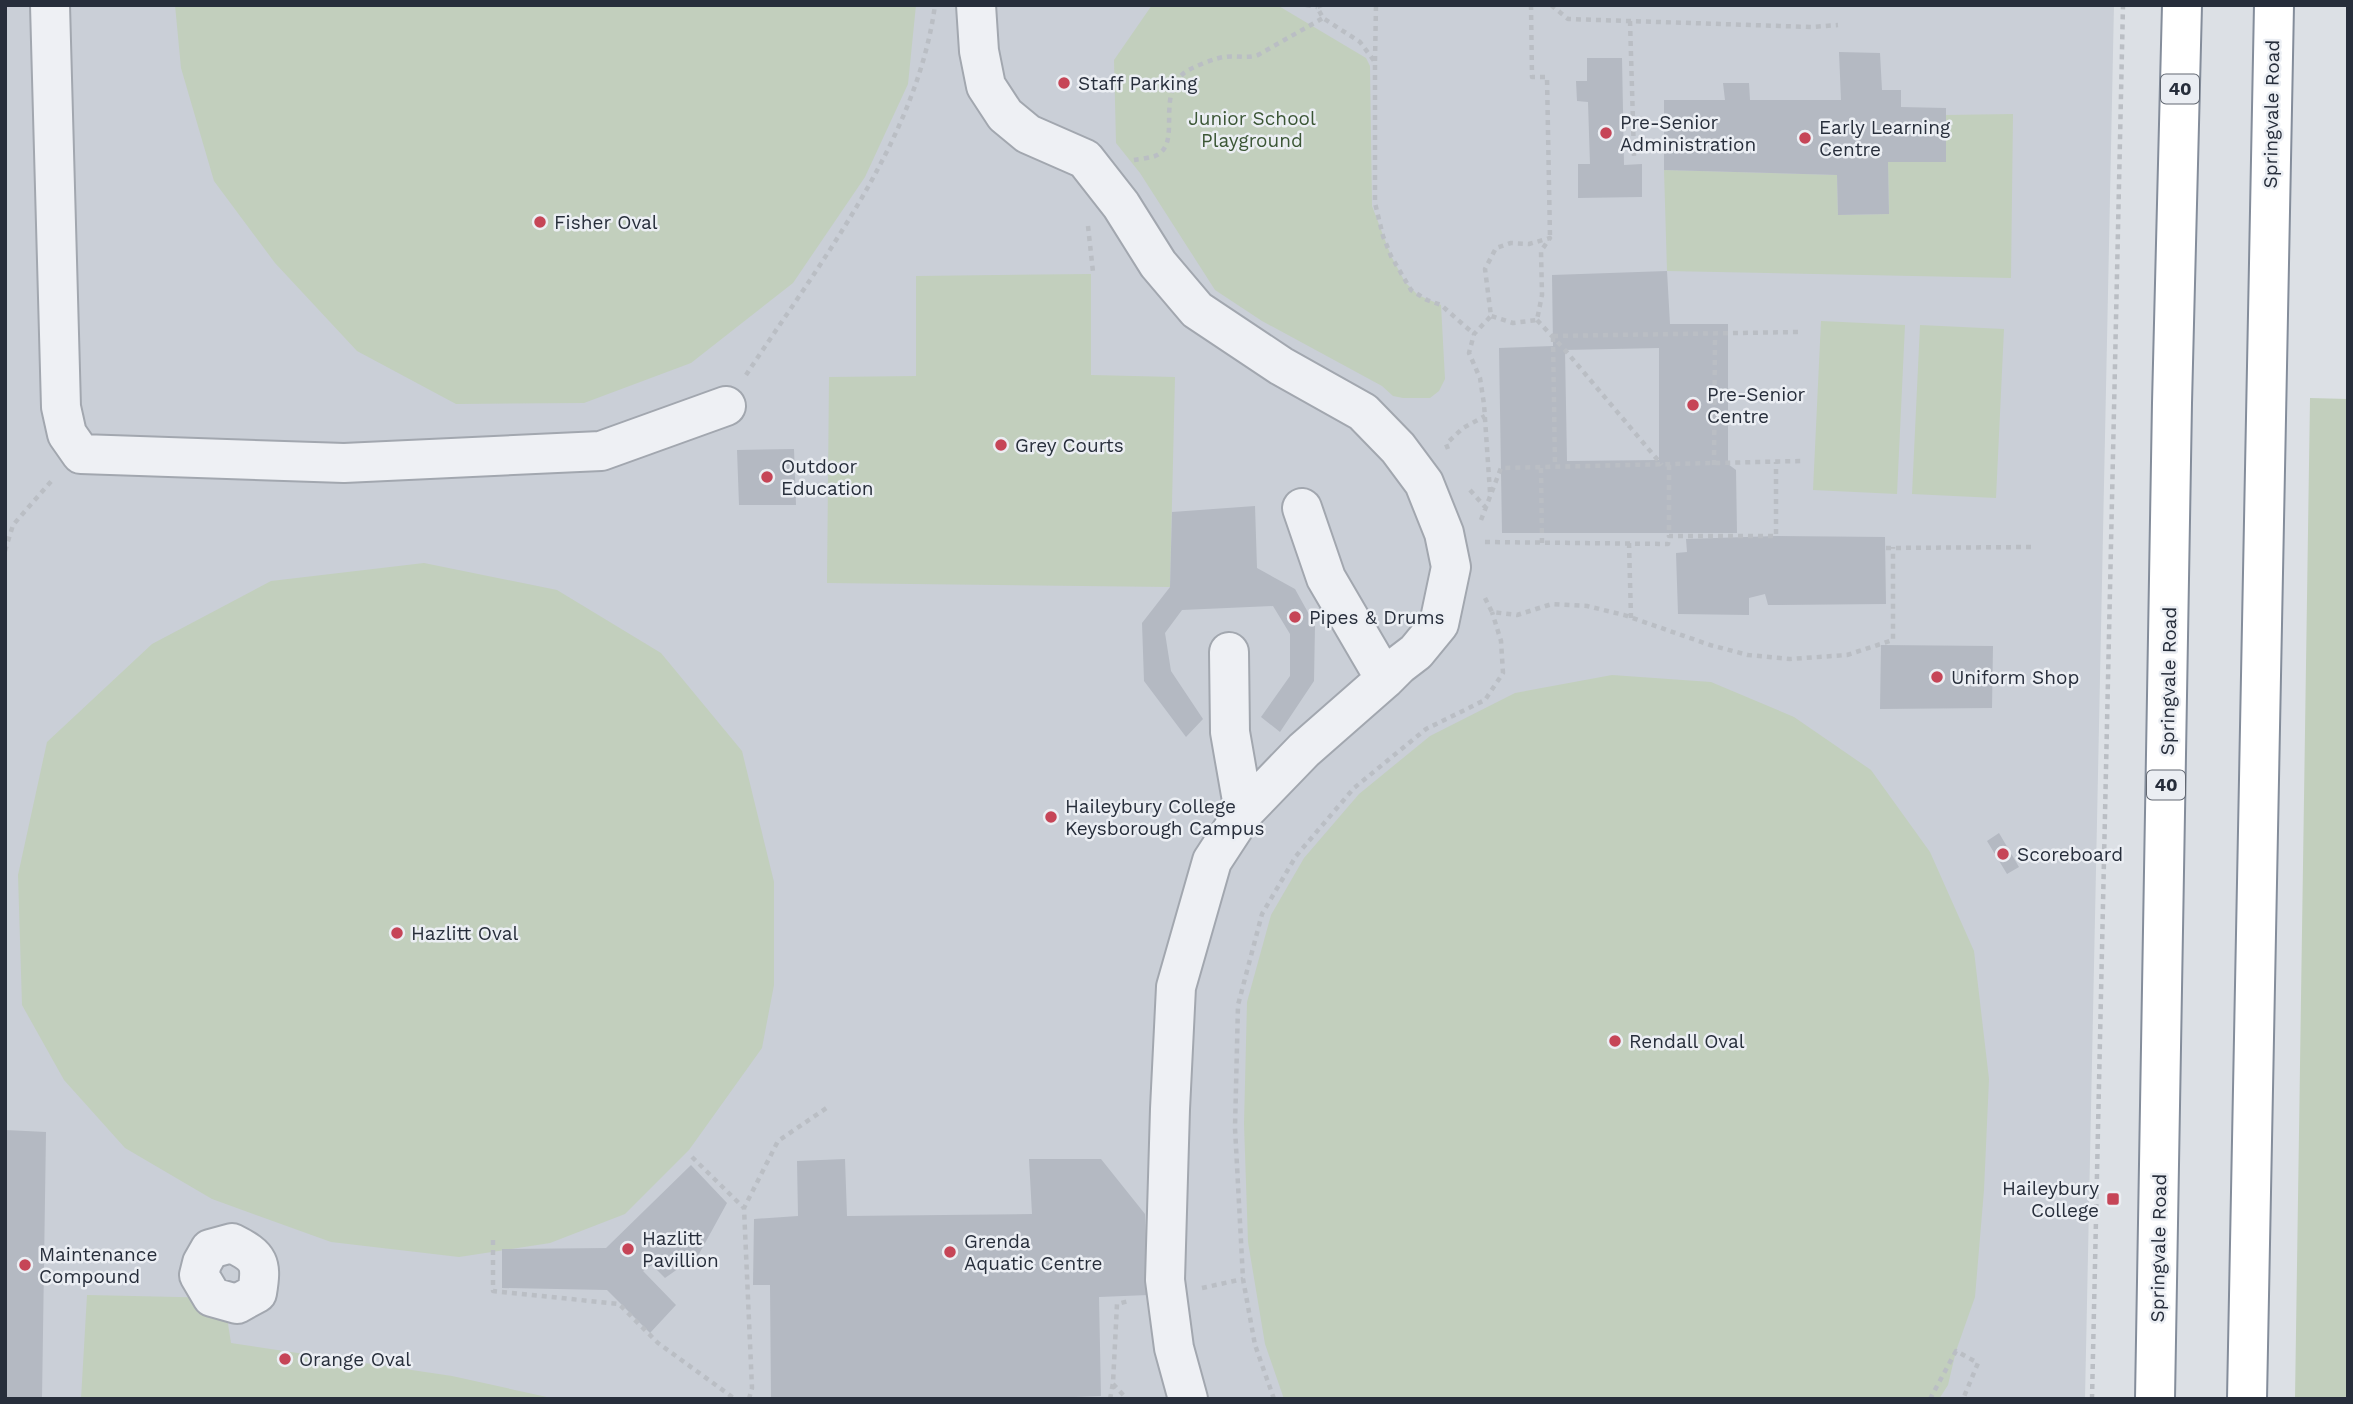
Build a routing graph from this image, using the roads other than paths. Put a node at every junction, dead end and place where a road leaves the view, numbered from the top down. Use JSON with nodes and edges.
{"nodes":[{"id":1,"x":50,"y":5,"type":"edge"},
{"id":2,"x":976,"y":5,"type":"edge"},
{"id":3,"x":2182,"y":5,"type":"edge"},
{"id":4,"x":2274,"y":5,"type":"edge"},
{"id":5,"x":726,"y":406,"type":"road end"},
{"id":6,"x":1302,"y":508,"type":"dead end"},
{"id":7,"x":1229,"y":652,"type":"dead end"},
{"id":8,"x":1385,"y":679,"type":"junction"},
{"id":9,"x":1244,"y":812,"type":"junction"},
{"id":10,"x":1188,"y":1399,"type":"edge"},
{"id":11,"x":2155,"y":1399,"type":"edge"},
{"id":12,"x":2247,"y":1399,"type":"edge"}],
"edges":[{"from":1,"to":5,"type":"lane"},
{"from":2,"to":8,"type":"lane"},
{"from":3,"to":11,"type":"highway","name":"Springvale Road","number":"40"},
{"from":4,"to":12,"type":"highway","name":"Springvale Road"},
{"from":6,"to":8,"type":"lane"},
{"from":7,"to":9,"type":"lane"},
{"from":8,"to":9,"type":"lane"},
{"from":9,"to":10,"type":"lane"}]}
